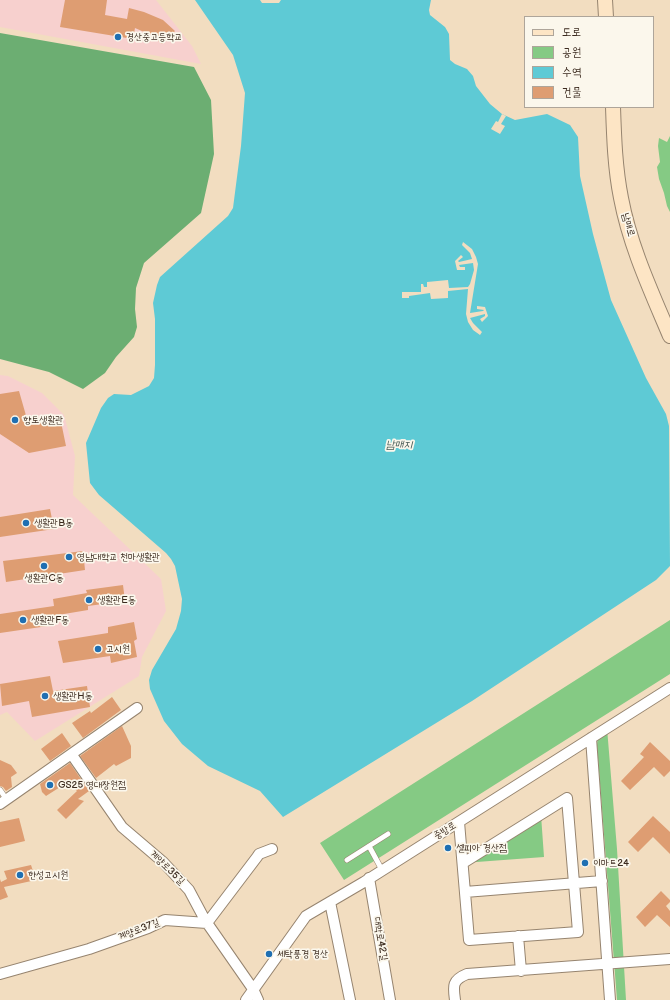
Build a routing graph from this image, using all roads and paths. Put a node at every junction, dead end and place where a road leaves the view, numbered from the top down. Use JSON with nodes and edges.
{"nodes":[{"id":1,"x":605,"y":0,"type":"edge"},
{"id":2,"x":606,"y":16,"type":"edge"},
{"id":3,"x":613,"y":108,"type":"edge"},
{"id":4,"x":670,"y":336,"type":"edge"},
{"id":5,"x":670,"y":688,"type":"edge"},
{"id":6,"x":138,"y":708,"type":"dead end"},
{"id":7,"x":591,"y":738,"type":"junction"},
{"id":8,"x":72,"y":755,"type":"junction"},
{"id":9,"x":0,"y":790,"type":"edge"},
{"id":10,"x":3,"y":802,"type":"edge"},
{"id":11,"x":459,"y":822,"type":"junction"},
{"id":12,"x":388,"y":834,"type":"dead end"},
{"id":13,"x":369,"y":846,"type":"junction"},
{"id":14,"x":272,"y":849,"type":"dead end"},
{"id":15,"x":347,"y":860,"type":"dead end"},
{"id":16,"x":463,"y":863,"type":"junction"},
{"id":17,"x":382,"y":870,"type":"junction"},
{"id":18,"x":369,"y":878,"type":"junction"},
{"id":19,"x":602,"y":881,"type":"junction"},
{"id":20,"x":574,"y":884,"type":"junction"},
{"id":21,"x":465,"y":892,"type":"junction"},
{"id":22,"x":330,"y":902,"type":"junction"},
{"id":23,"x":207,"y":924,"type":"junction"},
{"id":24,"x":518,"y":936,"type":"junction"},
{"id":25,"x":670,"y":959,"type":"edge"},
{"id":26,"x":608,"y":964,"type":"junction"},
{"id":27,"x":520,"y":970,"type":"junction"},
{"id":28,"x":0,"y":974,"type":"edge"},
{"id":29,"x":254,"y":989,"type":"junction"},
{"id":30,"x":246,"y":1000,"type":"edge"},
{"id":31,"x":258,"y":1000,"type":"edge"},
{"id":32,"x":350,"y":1000,"type":"edge"},
{"id":33,"x":390,"y":1000,"type":"edge"},
{"id":34,"x":454,"y":1000,"type":"edge"},
{"id":35,"x":610,"y":1000,"type":"edge"}],
"edges":[{"from":1,"to":2,"type":"street"},
{"from":3,"to":4,"type":"street","name":"남매로"},
{"from":5,"to":7,"type":"street","name":"중방로"},
{"from":6,"to":8,"type":"street"},
{"from":7,"to":11,"type":"street","name":"중방로"},
{"from":7,"to":19,"type":"street"},
{"from":8,"to":10,"type":"street"},
{"from":8,"to":23,"type":"street","name":"계양로35길"},
{"from":9,"to":10,"type":"lane"},
{"from":11,"to":16,"type":"street"},
{"from":11,"to":17,"type":"street","name":"중방로"},
{"from":12,"to":13,"type":"lane"},
{"from":13,"to":15,"type":"lane"},
{"from":13,"to":17,"type":"lane"},
{"from":14,"to":23,"type":"street"},
{"from":16,"to":20,"type":"street"},
{"from":16,"to":21,"type":"street"},
{"from":17,"to":18,"type":"street","name":"중방로"},
{"from":18,"to":22,"type":"street","name":"중방로"},
{"from":18,"to":33,"type":"street","name":"대학로42길"},
{"from":19,"to":20,"type":"street"},
{"from":19,"to":26,"type":"street"},
{"from":20,"to":21,"type":"street"},
{"from":20,"to":24,"type":"street"},
{"from":21,"to":24,"type":"street"},
{"from":22,"to":29,"type":"street","name":"중방로"},
{"from":22,"to":32,"type":"street"},
{"from":23,"to":28,"type":"street","name":"계양로37길"},
{"from":23,"to":29,"type":"street","name":"계양로35길"},
{"from":24,"to":27,"type":"street"},
{"from":25,"to":26,"type":"street"},
{"from":26,"to":27,"type":"street"},
{"from":26,"to":35,"type":"street"},
{"from":27,"to":34,"type":"street"},
{"from":29,"to":30,"type":"street","name":"중방로"},
{"from":29,"to":31,"type":"street","name":"계양로35길"}]}
